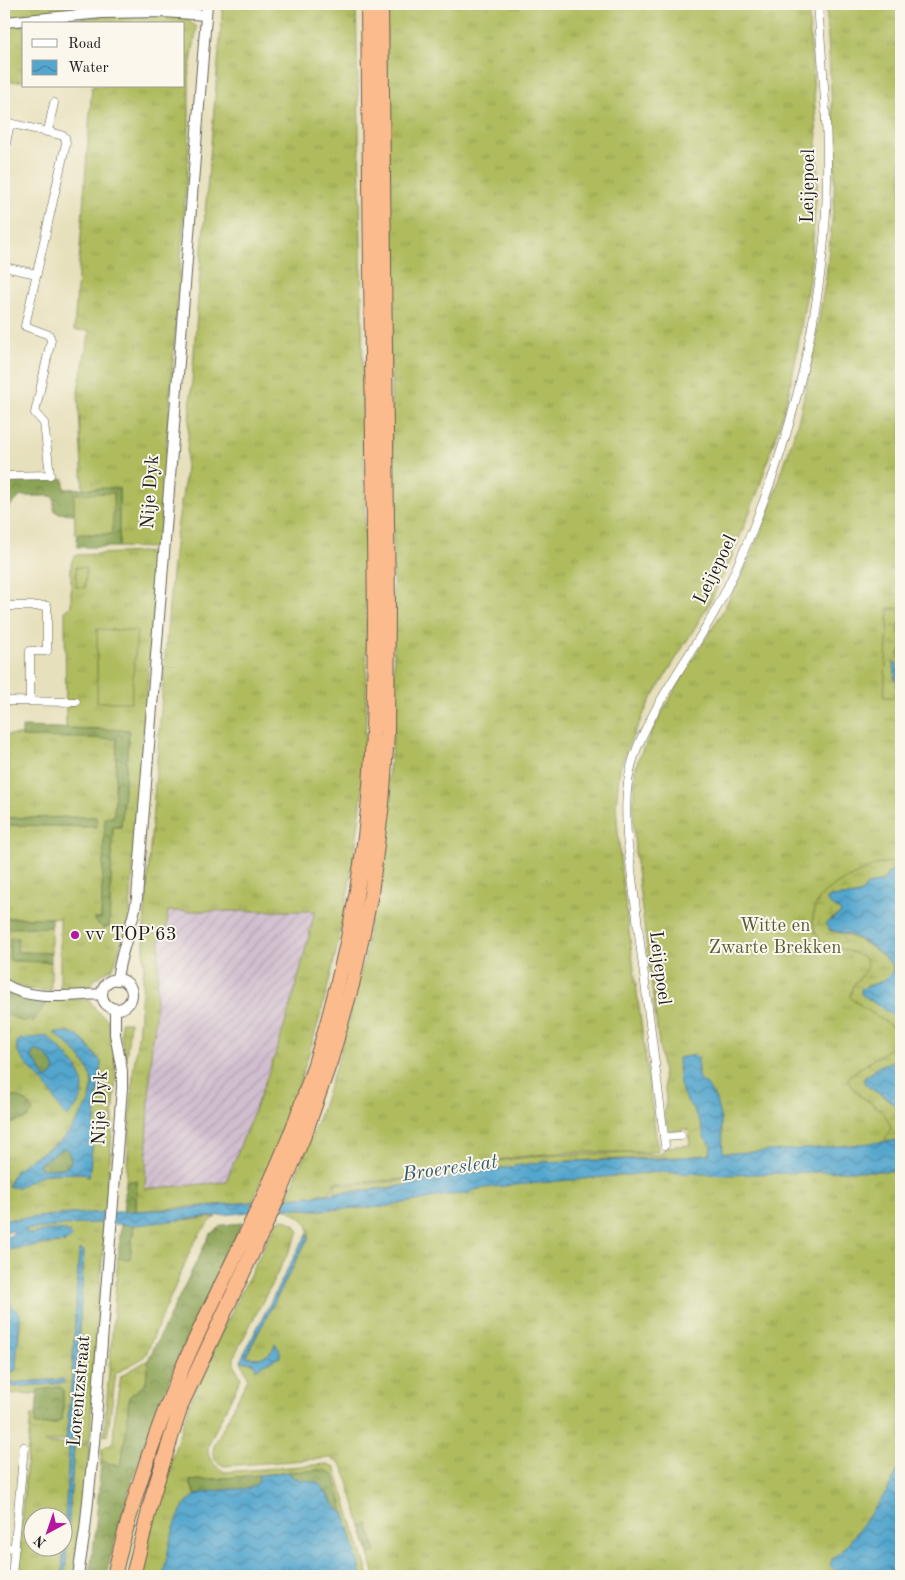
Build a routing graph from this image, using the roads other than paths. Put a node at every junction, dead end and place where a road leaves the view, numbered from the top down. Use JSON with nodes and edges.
{"nodes":[{"id":1,"x":207,"y":4,"type":"edge"},
{"id":2,"x":368,"y":4,"type":"edge"},
{"id":3,"x":381,"y":4,"type":"edge"},
{"id":4,"x":818,"y":4,"type":"edge"},
{"id":5,"x":206,"y":15,"type":"junction"},
{"id":6,"x":4,"y":22,"type":"edge"},
{"id":7,"x":54,"y":103,"type":"dead end"},
{"id":8,"x":7,"y":123,"type":"edge"},
{"id":9,"x":48,"y":131,"type":"junction"},
{"id":10,"x":4,"y":153,"type":"edge"},
{"id":11,"x":4,"y":267,"type":"edge"},
{"id":12,"x":37,"y":274,"type":"junction"},
{"id":13,"x":4,"y":476,"type":"edge"},
{"id":14,"x":4,"y":606,"type":"edge"},
{"id":15,"x":4,"y":701,"type":"edge"},
{"id":16,"x":30,"y":701,"type":"junction"},
{"id":17,"x":76,"y":702,"type":"dead end"},
{"id":18,"x":117,"y":980,"type":"junction"},
{"id":19,"x":4,"y":984,"type":"edge"},
{"id":20,"x":102,"y":994,"type":"junction"},
{"id":21,"x":115,"y":1009,"type":"junction"},
{"id":22,"x":681,"y":1136,"type":"dead end"},
{"id":23,"x":113,"y":1208,"type":"joint"},
{"id":24,"x":24,"y":1447,"type":"dead end"},
{"id":25,"x":4,"y":1547,"type":"edge"},
{"id":26,"x":15,"y":1548,"type":"junction"},
{"id":27,"x":12,"y":1576,"type":"edge"},
{"id":28,"x":78,"y":1576,"type":"edge"},
{"id":29,"x":114,"y":1576,"type":"edge"},
{"id":30,"x":133,"y":1576,"type":"edge"}],
"edges":[{"from":1,"to":5,"type":"street","name":"Nije Dyk"},
{"from":2,"to":29,"type":"highway"},
{"from":3,"to":30,"type":"highway"},
{"from":4,"to":22,"type":"street","name":"Leijepoel"},
{"from":5,"to":6,"type":"street"},
{"from":5,"to":18,"type":"street","name":"Nije Dyk"},
{"from":7,"to":9,"type":"street"},
{"from":8,"to":9,"type":"street"},
{"from":8,"to":10,"type":"street"},
{"from":9,"to":12,"type":"street"},
{"from":11,"to":12,"type":"street"},
{"from":12,"to":13,"type":"street"},
{"from":14,"to":16,"type":"street"},
{"from":15,"to":16,"type":"street"},
{"from":16,"to":17,"type":"street"},
{"from":18,"to":20,"type":"street"},
{"from":18,"to":21,"type":"street"},
{"from":19,"to":20,"type":"street"},
{"from":20,"to":21,"type":"street"},
{"from":21,"to":23,"type":"street","name":"Nije Dyk"},
{"from":23,"to":28,"type":"street","name":"Lorentzstraat"},
{"from":24,"to":26,"type":"street"},
{"from":25,"to":26,"type":"street"},
{"from":26,"to":27,"type":"street"}]}
